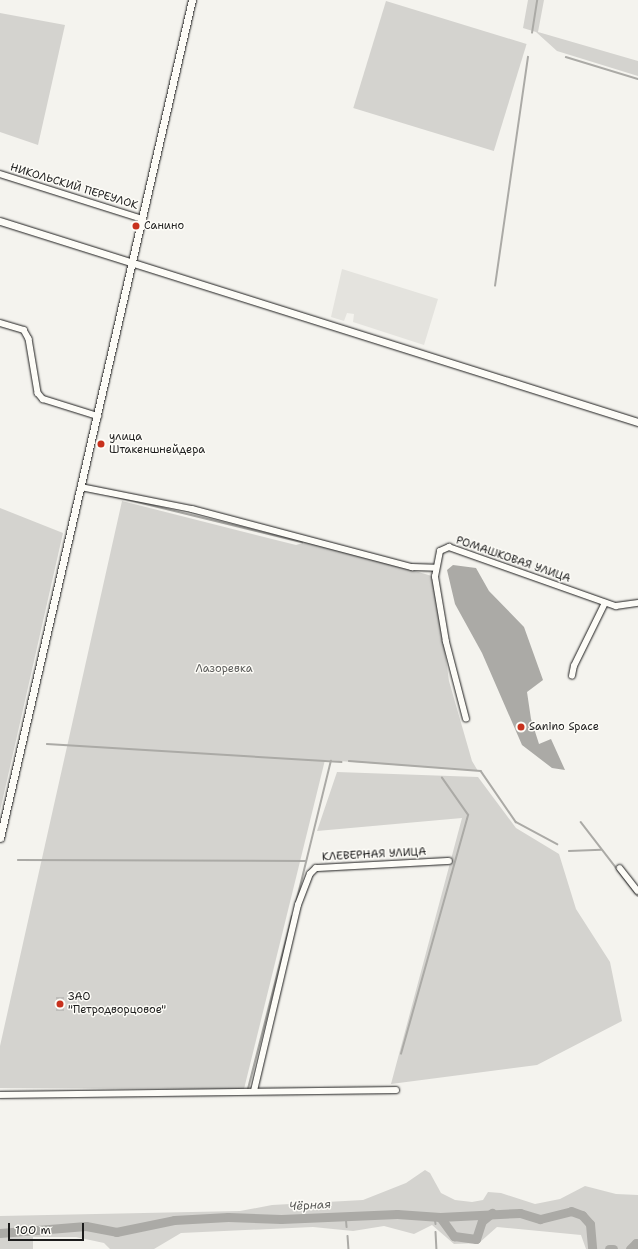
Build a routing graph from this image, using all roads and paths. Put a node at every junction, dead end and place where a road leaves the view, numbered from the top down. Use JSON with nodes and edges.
{"nodes":[{"id":1,"x":192,"y":0,"type":"edge"},
{"id":2,"x":0,"y":174,"type":"edge"},
{"id":3,"x":143,"y":219,"type":"junction"},
{"id":4,"x":0,"y":221,"type":"edge"},
{"id":5,"x":132,"y":262,"type":"junction"},
{"id":6,"x":0,"y":323,"type":"edge"},
{"id":7,"x":98,"y":416,"type":"junction"},
{"id":8,"x":638,"y":422,"type":"edge"},
{"id":9,"x":81,"y":487,"type":"junction"},
{"id":10,"x":436,"y":568,"type":"junction"},
{"id":11,"x":605,"y":603,"type":"junction"},
{"id":12,"x":638,"y":603,"type":"edge"},
{"id":13,"x":572,"y":676,"type":"dead end"},
{"id":14,"x":466,"y":718,"type":"dead end"},
{"id":15,"x":0,"y":838,"type":"edge"},
{"id":16,"x":449,"y":861,"type":"dead end"},
{"id":17,"x":620,"y":868,"type":"dead end"},
{"id":18,"x":638,"y":891,"type":"edge"},
{"id":19,"x":254,"y":1090,"type":"junction"},
{"id":20,"x":396,"y":1090,"type":"dead end"},
{"id":21,"x":0,"y":1095,"type":"edge"}],
"edges":[{"from":1,"to":3,"type":"street"},
{"from":2,"to":3,"type":"street","name":"НИКОЛЬСКИЙ ПЕРЕУЛОК"},
{"from":3,"to":5,"type":"street"},
{"from":4,"to":5,"type":"street"},
{"from":5,"to":7,"type":"street"},
{"from":5,"to":8,"type":"street"},
{"from":6,"to":7,"type":"street"},
{"from":7,"to":9,"type":"street"},
{"from":9,"to":10,"type":"street"},
{"from":9,"to":15,"type":"street"},
{"from":10,"to":11,"type":"street","name":"РОМАШКОВАЯ УЛИЦА"},
{"from":10,"to":14,"type":"street","name":"РОМАШКОВАЯ УЛИЦА"},
{"from":11,"to":12,"type":"street","name":"РОМАШКОВАЯ УЛИЦА"},
{"from":11,"to":13,"type":"street"},
{"from":16,"to":19,"type":"street","name":"КЛЕВЕРНАЯ УЛИЦА"},
{"from":17,"to":18,"type":"street"},
{"from":19,"to":20,"type":"street"},
{"from":19,"to":21,"type":"street"}]}
